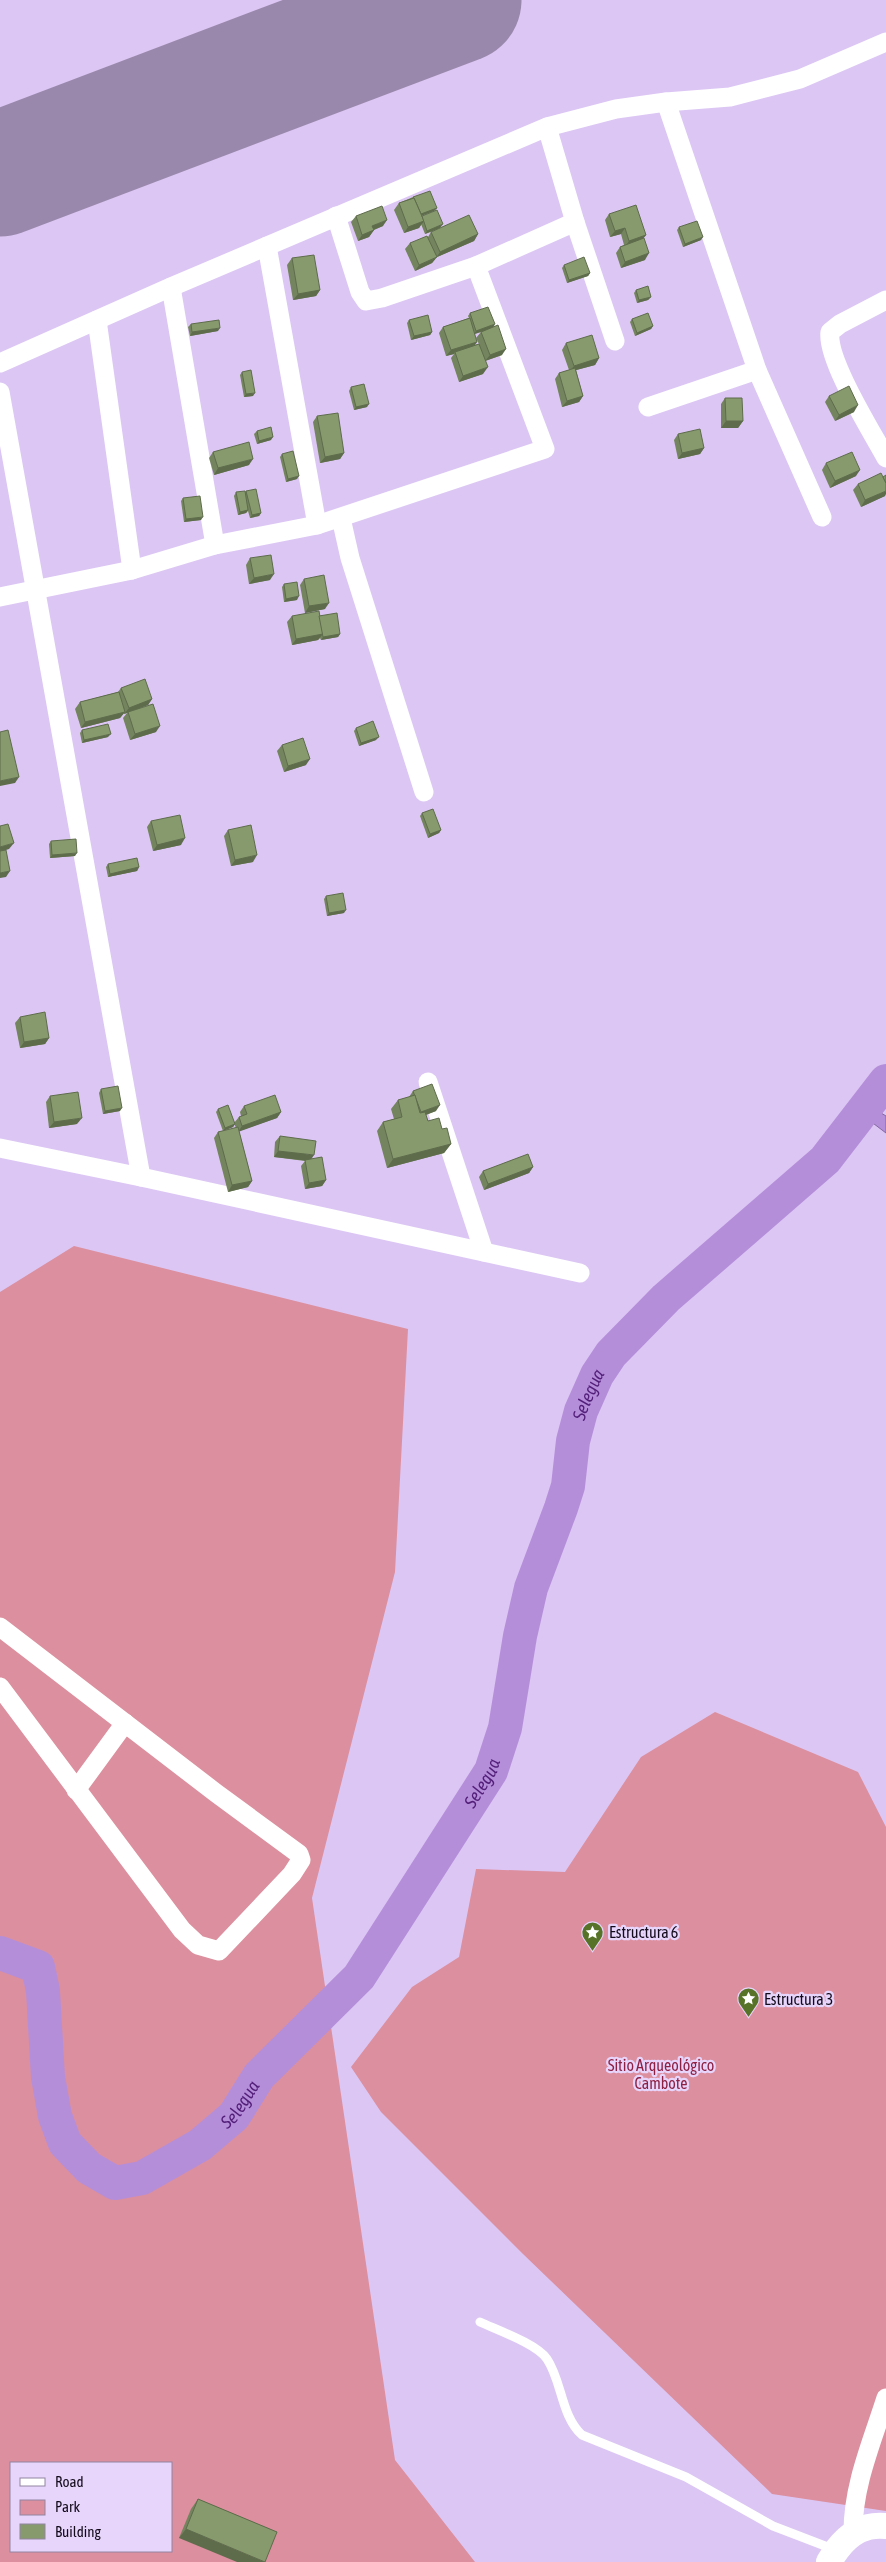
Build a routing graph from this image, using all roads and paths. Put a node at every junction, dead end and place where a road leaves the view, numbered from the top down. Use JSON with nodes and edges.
{"nodes":[{"id":1,"x":884,"y":46,"type":"edge"},
{"id":2,"x":666,"y":102,"type":"junction"},
{"id":3,"x":546,"y":127,"type":"junction"},
{"id":4,"x":336,"y":216,"type":"junction"},
{"id":5,"x":575,"y":222,"type":"junction"},
{"id":6,"x":267,"y":246,"type":"junction"},
{"id":7,"x":476,"y":266,"type":"junction"},
{"id":8,"x":171,"y":286,"type":"junction"},
{"id":9,"x":886,"y":300,"type":"edge"},
{"id":10,"x":97,"y":320,"type":"junction"},
{"id":11,"x":615,"y":340,"type":"dead end"},
{"id":12,"x":0,"y":363,"type":"edge"},
{"id":13,"x":757,"y":370,"type":"junction"},
{"id":14,"x":0,"y":392,"type":"edge"},
{"id":15,"x":648,"y":407,"type":"dead end"},
{"id":16,"x":886,"y":458,"type":"edge"},
{"id":17,"x":822,"y":517,"type":"dead end"},
{"id":18,"x":341,"y":518,"type":"junction"},
{"id":19,"x":317,"y":525,"type":"junction"},
{"id":20,"x":214,"y":545,"type":"junction"},
{"id":21,"x":132,"y":570,"type":"junction"},
{"id":22,"x":35,"y":589,"type":"junction"},
{"id":23,"x":0,"y":597,"type":"edge"},
{"id":24,"x":424,"y":792,"type":"dead end"},
{"id":25,"x":428,"y":1082,"type":"dead end"},
{"id":26,"x":0,"y":1148,"type":"edge"},
{"id":27,"x":140,"y":1178,"type":"junction"},
{"id":28,"x":484,"y":1252,"type":"junction"},
{"id":29,"x":580,"y":1274,"type":"dead end"},
{"id":30,"x":0,"y":1627,"type":"edge"},
{"id":31,"x":0,"y":1687,"type":"edge"},
{"id":32,"x":125,"y":1723,"type":"junction"},
{"id":33,"x":76,"y":1790,"type":"junction"},
{"id":34,"x":480,"y":2322,"type":"dead end"},
{"id":35,"x":886,"y":2398,"type":"edge"},
{"id":36,"x":886,"y":2526,"type":"edge"},
{"id":37,"x":839,"y":2548,"type":"edge"}],
"edges":[{"from":1,"to":2,"type":"street"},
{"from":2,"to":3,"type":"street"},
{"from":2,"to":13,"type":"street"},
{"from":3,"to":4,"type":"street"},
{"from":3,"to":5,"type":"street"},
{"from":4,"to":6,"type":"street"},
{"from":4,"to":7,"type":"street"},
{"from":5,"to":7,"type":"street"},
{"from":5,"to":11,"type":"street"},
{"from":6,"to":8,"type":"street"},
{"from":6,"to":19,"type":"street"},
{"from":7,"to":18,"type":"street"},
{"from":8,"to":10,"type":"street"},
{"from":8,"to":20,"type":"street"},
{"from":9,"to":16,"type":"street"},
{"from":10,"to":12,"type":"street"},
{"from":10,"to":21,"type":"street"},
{"from":13,"to":15,"type":"street"},
{"from":13,"to":17,"type":"street"},
{"from":14,"to":22,"type":"street"},
{"from":18,"to":19,"type":"street"},
{"from":18,"to":24,"type":"street"},
{"from":19,"to":20,"type":"street"},
{"from":20,"to":21,"type":"street"},
{"from":21,"to":22,"type":"street"},
{"from":22,"to":23,"type":"street"},
{"from":22,"to":27,"type":"street"},
{"from":25,"to":28,"type":"street"},
{"from":26,"to":27,"type":"street"},
{"from":27,"to":28,"type":"street"},
{"from":28,"to":29,"type":"street"},
{"from":30,"to":32,"type":"street"},
{"from":31,"to":33,"type":"street"},
{"from":32,"to":33,"type":"street"},
{"from":32,"to":33,"type":"street"},
{"from":34,"to":37,"type":"lane"},
{"from":35,"to":37,"type":"street"},
{"from":36,"to":37,"type":"street"}]}
